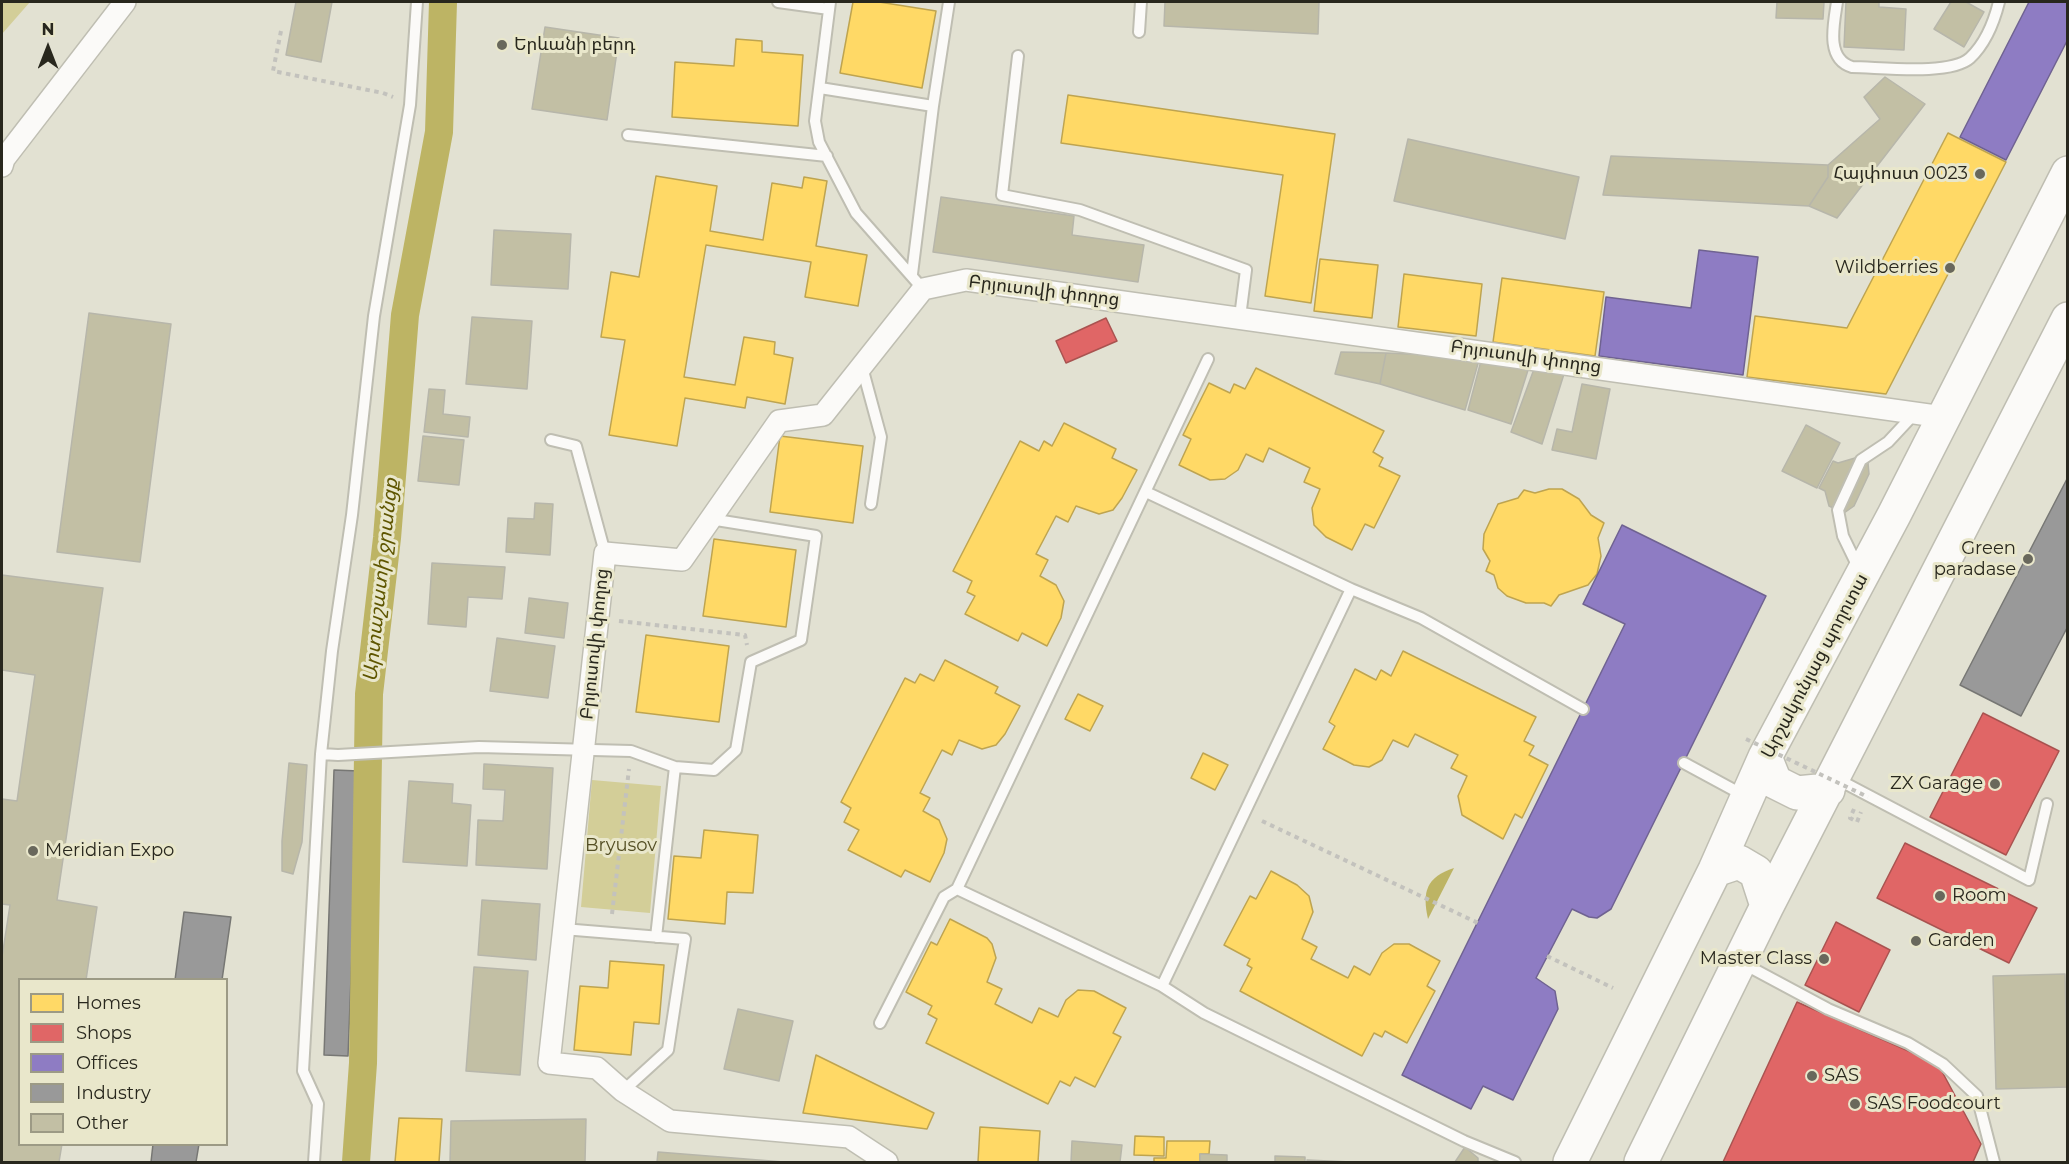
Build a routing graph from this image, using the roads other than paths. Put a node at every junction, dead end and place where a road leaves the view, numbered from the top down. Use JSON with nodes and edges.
{"nodes":[{"id":1,"x":125,"y":2,"type":"edge"},
{"id":2,"x":417,"y":2,"type":"edge"},
{"id":3,"x":778,"y":2,"type":"edge"},
{"id":4,"x":949,"y":2,"type":"edge"},
{"id":5,"x":1141,"y":2,"type":"edge"},
{"id":6,"x":1836,"y":2,"type":"edge"},
{"id":7,"x":1999,"y":2,"type":"edge"},
{"id":8,"x":830,"y":5,"type":"edge"},
{"id":9,"x":1139,"y":32,"type":"dead end"},
{"id":10,"x":1018,"y":56,"type":"dead end"},
{"id":11,"x":820,"y":88,"type":"junction"},
{"id":12,"x":933,"y":106,"type":"junction"},
{"id":13,"x":628,"y":135,"type":"dead end"},
{"id":14,"x":827,"y":156,"type":"junction"},
{"id":15,"x":2,"y":166,"type":"edge"},
{"id":16,"x":2067,"y":173,"type":"edge"},
{"id":17,"x":917,"y":281,"type":"junction"},
{"id":18,"x":1240,"y":317,"type":"junction"},
{"id":19,"x":2067,"y":319,"type":"edge"},
{"id":20,"x":1208,"y":359,"type":"dead end"},
{"id":21,"x":861,"y":364,"type":"junction"},
{"id":22,"x":1930,"y":415,"type":"junction"},
{"id":23,"x":551,"y":440,"type":"dead end"},
{"id":24,"x":1146,"y":492,"type":"junction"},
{"id":25,"x":871,"y":504,"type":"dead end"},
{"id":26,"x":710,"y":519,"type":"junction"},
{"id":27,"x":605,"y":554,"type":"junction"},
{"id":28,"x":1863,"y":575,"type":"junction"},
{"id":29,"x":1351,"y":589,"type":"junction"},
{"id":30,"x":1583,"y":709,"type":"dead end"},
{"id":31,"x":1756,"y":748,"type":"junction"},
{"id":32,"x":583,"y":751,"type":"junction"},
{"id":33,"x":321,"y":754,"type":"junction"},
{"id":34,"x":1683,"y":763,"type":"dead end"},
{"id":35,"x":675,"y":767,"type":"junction"},
{"id":36,"x":1831,"y":783,"type":"junction"},
{"id":37,"x":1748,"y":797,"type":"junction"},
{"id":38,"x":2047,"y":804,"type":"dead end"},
{"id":39,"x":1715,"y":870,"type":"junction"},
{"id":40,"x":957,"y":889,"type":"junction"},
{"id":41,"x":1767,"y":906,"type":"junction"},
{"id":42,"x":563,"y":929,"type":"junction"},
{"id":43,"x":656,"y":937,"type":"junction"},
{"id":44,"x":1741,"y":962,"type":"junction"},
{"id":45,"x":1162,"y":986,"type":"junction"},
{"id":46,"x":880,"y":1023,"type":"dead end"},
{"id":47,"x":623,"y":1091,"type":"junction"},
{"id":48,"x":315,"y":1162,"type":"edge"},
{"id":49,"x":887,"y":1162,"type":"edge"},
{"id":50,"x":1515,"y":1162,"type":"edge"},
{"id":51,"x":1570,"y":1162,"type":"edge"},
{"id":52,"x":1641,"y":1162,"type":"edge"},
{"id":53,"x":1994,"y":1162,"type":"edge"}],
"edges":[{"from":1,"to":15,"type":"street"},
{"from":2,"to":33,"type":"lane"},
{"from":3,"to":8,"type":"lane"},
{"from":4,"to":12,"type":"lane"},
{"from":5,"to":9,"type":"lane"},
{"from":6,"to":7,"type":"lane"},
{"from":8,"to":11,"type":"lane"},
{"from":10,"to":18,"type":"lane"},
{"from":11,"to":12,"type":"lane"},
{"from":11,"to":14,"type":"lane"},
{"from":12,"to":17,"type":"lane"},
{"from":13,"to":14,"type":"lane"},
{"from":14,"to":17,"type":"lane"},
{"from":16,"to":22,"type":"main road","name":"Արշակունյաց պողոտա"},
{"from":17,"to":18,"type":"street","name":"Բրյուսովի փողոց"},
{"from":17,"to":21,"type":"street","name":"Բրյուսովի փողոց"},
{"from":18,"to":22,"type":"street","name":"Բրյուսովի փողոց"},
{"from":19,"to":36,"type":"main road"},
{"from":20,"to":24,"type":"lane"},
{"from":21,"to":25,"type":"lane"},
{"from":21,"to":26,"type":"street","name":"Բրյուսովի փողոց"},
{"from":22,"to":28,"type":"main road","name":"Արշակունյաց պողոտա"},
{"from":22,"to":28,"type":"lane"},
{"from":23,"to":27,"type":"lane"},
{"from":24,"to":29,"type":"lane"},
{"from":24,"to":40,"type":"lane"},
{"from":26,"to":27,"type":"street","name":"Բրյուսովի փողոց"},
{"from":26,"to":35,"type":"lane"},
{"from":27,"to":32,"type":"street","name":"Բրյուսովի փողոց"},
{"from":28,"to":31,"type":"main road","name":"Արշակունյաց պողոտա"},
{"from":29,"to":30,"type":"lane"},
{"from":29,"to":45,"type":"lane"},
{"from":31,"to":36,"type":"main road"},
{"from":31,"to":37,"type":"main road","name":"Արշակունյաց պողոտա"},
{"from":32,"to":33,"type":"lane"},
{"from":32,"to":35,"type":"lane"},
{"from":32,"to":42,"type":"street","name":"Բրյուսովի փողոց"},
{"from":33,"to":48,"type":"lane"},
{"from":34,"to":37,"type":"lane"},
{"from":35,"to":43,"type":"lane"},
{"from":36,"to":38,"type":"lane"},
{"from":36,"to":41,"type":"main road"},
{"from":37,"to":39,"type":"main road","name":"Արշակունյաց պողոտա"},
{"from":39,"to":41,"type":"main road"},
{"from":39,"to":51,"type":"main road","name":"Արշակունյաց պողոտա"},
{"from":40,"to":45,"type":"lane"},
{"from":40,"to":46,"type":"lane"},
{"from":41,"to":44,"type":"main road"},
{"from":42,"to":43,"type":"lane"},
{"from":42,"to":47,"type":"street","name":"Բրյուսովի փողոց"},
{"from":43,"to":47,"type":"lane"},
{"from":44,"to":52,"type":"main road"},
{"from":44,"to":53,"type":"lane"},
{"from":45,"to":50,"type":"lane"},
{"from":47,"to":49,"type":"street"}]}
